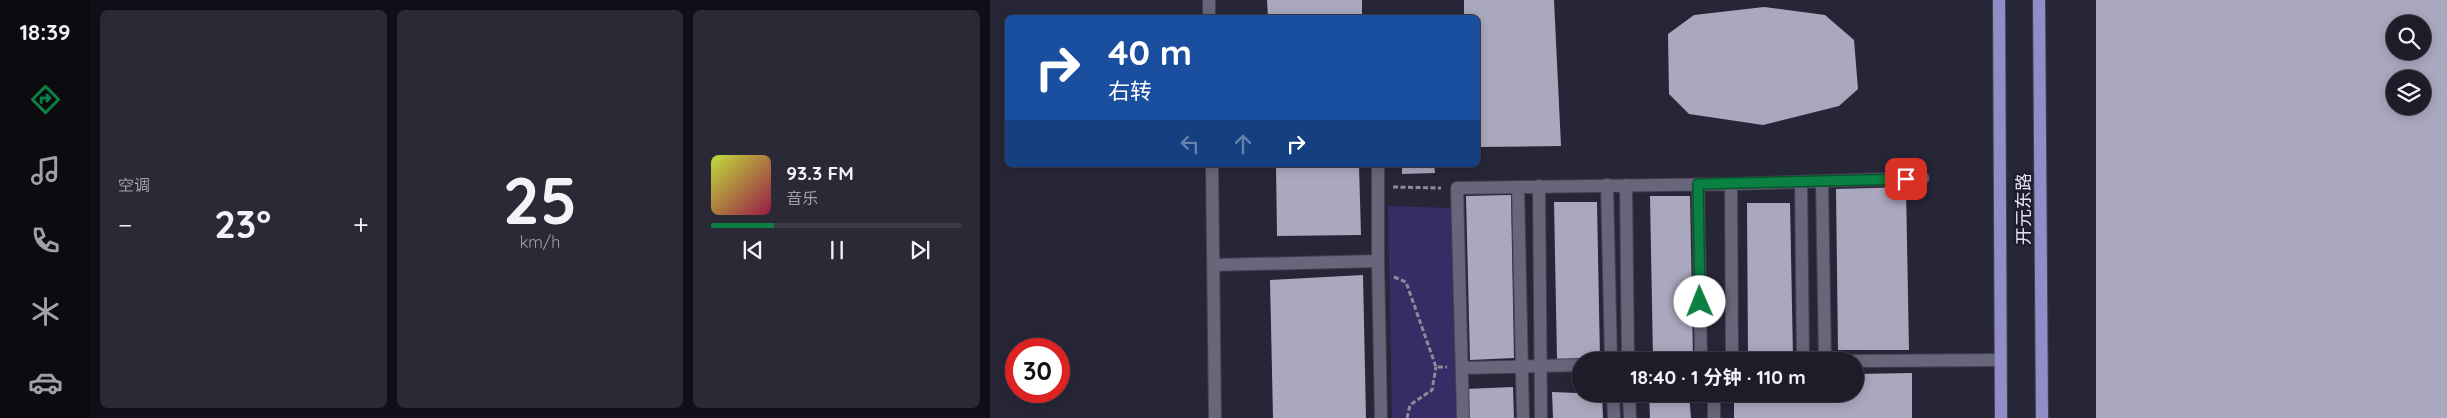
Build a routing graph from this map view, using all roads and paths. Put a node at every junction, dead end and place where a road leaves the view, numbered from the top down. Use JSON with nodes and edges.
{"nodes":[{"id":1,"x":1209,"y":0,"type":"edge"},
{"id":2,"x":1999,"y":0,"type":"edge"},
{"id":3,"x":2039,"y":0,"type":"edge"},
{"id":4,"x":1209,"y":15,"type":"edge"},
{"id":5,"x":1212,"y":167,"type":"edge"},
{"id":6,"x":1378,"y":167,"type":"edge"},
{"id":7,"x":1922,"y":178,"type":"dead end"},
{"id":8,"x":1800,"y":182,"type":"junction"},
{"id":9,"x":1822,"y":182,"type":"junction"},
{"id":10,"x":1698,"y":184,"type":"junction"},
{"id":11,"x":1731,"y":184,"type":"junction"},
{"id":12,"x":1607,"y":185,"type":"junction"},
{"id":13,"x":1626,"y":185,"type":"junction"},
{"id":14,"x":1539,"y":186,"type":"junction"},
{"id":15,"x":1378,"y":187,"type":"junction"},
{"id":16,"x":1518,"y":187,"type":"junction"},
{"id":17,"x":1457,"y":188,"type":"junction"},
{"id":18,"x":1214,"y":265,"type":"junction"},
{"id":19,"x":1379,"y":266,"type":"junction"},
{"id":20,"x":1611,"y":352,"type":"edge"},
{"id":21,"x":1628,"y":352,"type":"edge"},
{"id":22,"x":1701,"y":352,"type":"edge"},
{"id":23,"x":1732,"y":352,"type":"edge"},
{"id":24,"x":1803,"y":352,"type":"edge"},
{"id":25,"x":1825,"y":352,"type":"edge"},
{"id":26,"x":2000,"y":360,"type":"junction"},
{"id":27,"x":1864,"y":361,"type":"edge"},
{"id":28,"x":1572,"y":365,"type":"edge"},
{"id":29,"x":1521,"y":366,"type":"junction"},
{"id":30,"x":1540,"y":366,"type":"junction"},
{"id":31,"x":1436,"y":367,"type":"junction"},
{"id":32,"x":1462,"y":368,"type":"junction"},
{"id":33,"x":1613,"y":402,"type":"edge"},
{"id":34,"x":1629,"y":402,"type":"edge"},
{"id":35,"x":1714,"y":402,"type":"edge"},
{"id":36,"x":1215,"y":418,"type":"edge"},
{"id":37,"x":1381,"y":418,"type":"edge"},
{"id":38,"x":1406,"y":418,"type":"edge"},
{"id":39,"x":1462,"y":418,"type":"edge"},
{"id":40,"x":1523,"y":418,"type":"edge"},
{"id":41,"x":1541,"y":418,"type":"edge"},
{"id":42,"x":1614,"y":418,"type":"edge"},
{"id":43,"x":1630,"y":418,"type":"edge"},
{"id":44,"x":1714,"y":418,"type":"edge"},
{"id":45,"x":2001,"y":418,"type":"edge"},
{"id":46,"x":2042,"y":418,"type":"edge"}],
"edges":[{"from":1,"to":4,"type":"street"},
{"from":2,"to":26,"type":"main road","name":"开元东路"},
{"from":3,"to":46,"type":"main road","name":"开元东路"},
{"from":5,"to":18,"type":"street"},
{"from":6,"to":15,"type":"street"},
{"from":7,"to":9,"type":"street"},
{"from":8,"to":9,"type":"street"},
{"from":8,"to":11,"type":"street"},
{"from":8,"to":24,"type":"street"},
{"from":9,"to":25,"type":"street"},
{"from":10,"to":11,"type":"street"},
{"from":10,"to":13,"type":"street"},
{"from":10,"to":22,"type":"street"},
{"from":11,"to":23,"type":"street"},
{"from":12,"to":13,"type":"street"},
{"from":12,"to":14,"type":"street"},
{"from":12,"to":20,"type":"street"},
{"from":13,"to":21,"type":"street"},
{"from":14,"to":16,"type":"street"},
{"from":14,"to":30,"type":"street"},
{"from":15,"to":17,"type":"path"},
{"from":15,"to":19,"type":"street"},
{"from":16,"to":17,"type":"street"},
{"from":16,"to":29,"type":"street"},
{"from":17,"to":32,"type":"street"},
{"from":18,"to":19,"type":"street"},
{"from":18,"to":36,"type":"street"},
{"from":19,"to":31,"type":"path"},
{"from":19,"to":37,"type":"street"},
{"from":26,"to":27,"type":"street"},
{"from":26,"to":45,"type":"main road","name":"开元东路"},
{"from":28,"to":30,"type":"street"},
{"from":29,"to":30,"type":"street"},
{"from":29,"to":32,"type":"street"},
{"from":29,"to":40,"type":"street"},
{"from":30,"to":41,"type":"street"},
{"from":31,"to":32,"type":"path"},
{"from":31,"to":38,"type":"path"},
{"from":32,"to":39,"type":"street"},
{"from":33,"to":42,"type":"street"},
{"from":34,"to":43,"type":"street"},
{"from":35,"to":44,"type":"street"}]}
